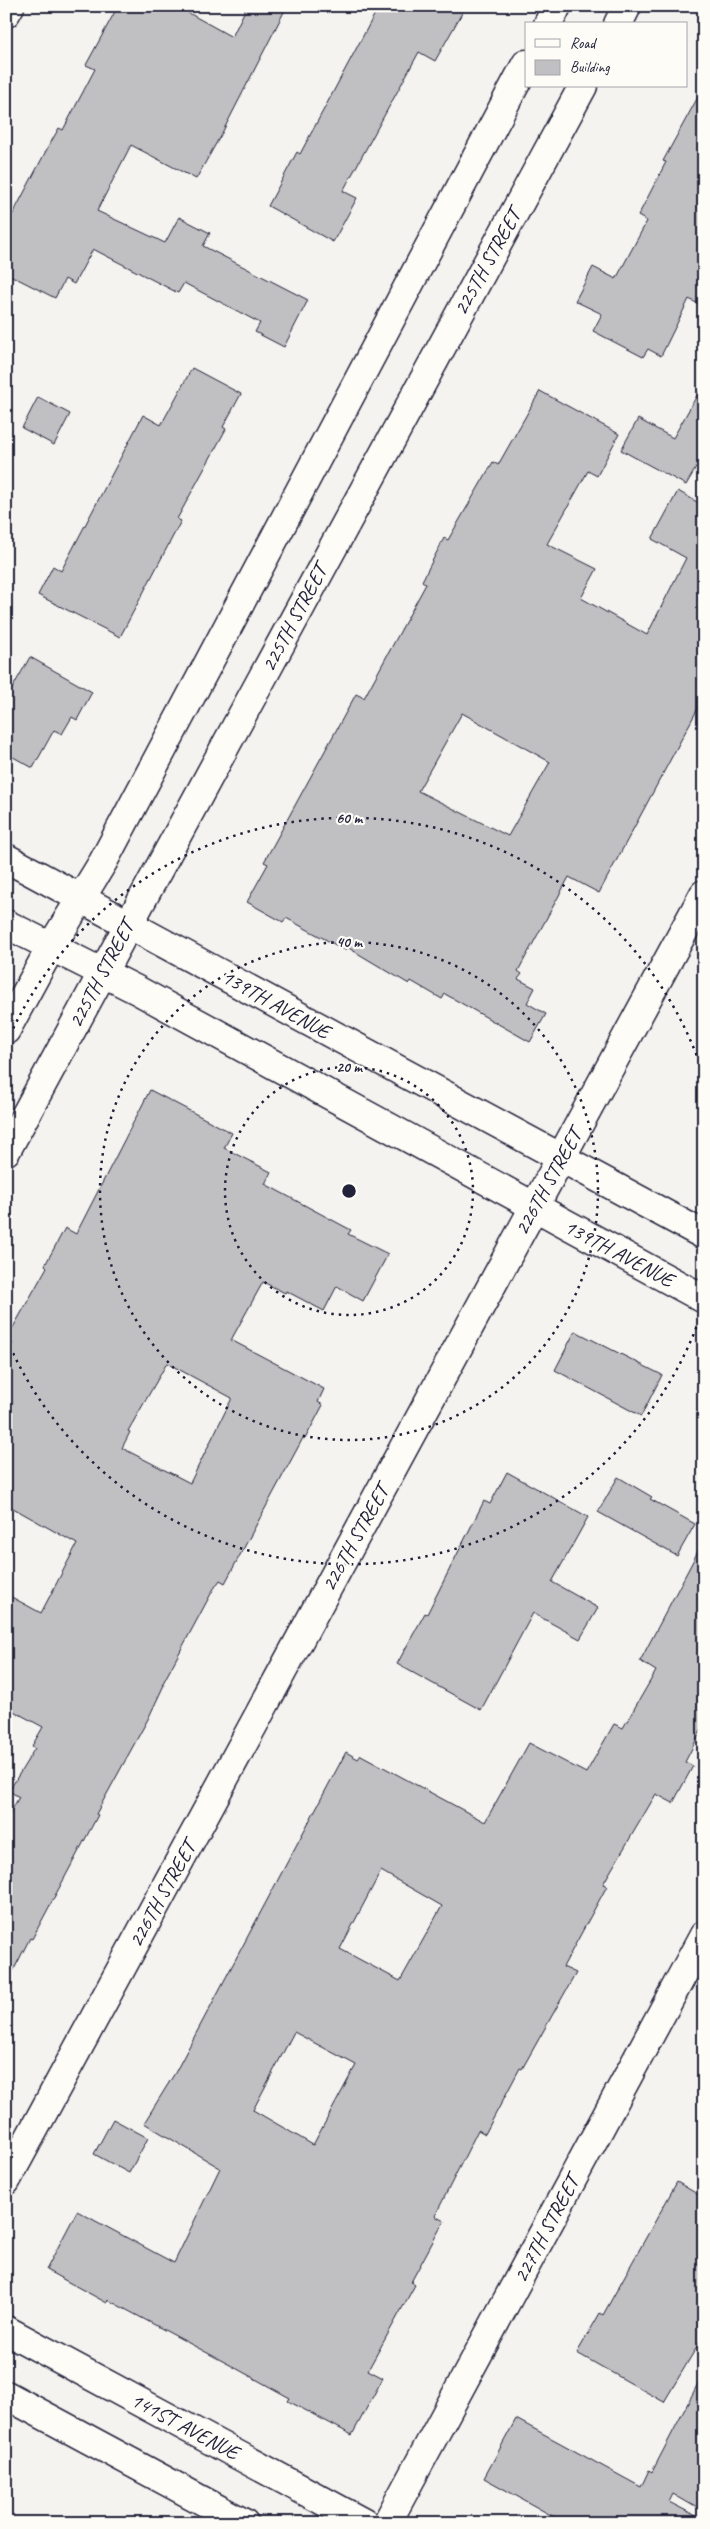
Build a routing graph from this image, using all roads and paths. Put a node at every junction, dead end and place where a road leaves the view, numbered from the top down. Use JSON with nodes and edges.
{"nodes":[{"id":1,"x":10,"y":6,"type":"edge"},
{"id":2,"x":557,"y":6,"type":"edge"},
{"id":3,"x":627,"y":6,"type":"edge"},
{"id":4,"x":6,"y":13,"type":"edge"},
{"id":5,"x":549,"y":22,"type":"edge"},
{"id":6,"x":619,"y":22,"type":"edge"},
{"id":7,"x":525,"y":66,"type":"edge"},
{"id":8,"x":582,"y":88,"type":"edge"},
{"id":9,"x":6,"y":858,"type":"edge"},
{"id":10,"x":704,"y":894,"type":"edge"},
{"id":11,"x":80,"y":898,"type":"junction"},
{"id":12,"x":6,"y":924,"type":"edge"},
{"id":13,"x":128,"y":924,"type":"junction"},
{"id":14,"x":51,"y":947,"type":"junction"},
{"id":15,"x":102,"y":972,"type":"junction"},
{"id":16,"x":6,"y":1030,"type":"edge"},
{"id":17,"x":6,"y":1151,"type":"edge"},
{"id":18,"x":561,"y":1159,"type":"junction"},
{"id":19,"x":534,"y":1207,"type":"junction"},
{"id":20,"x":704,"y":1235,"type":"edge"},
{"id":21,"x":704,"y":1299,"type":"edge"},
{"id":22,"x":704,"y":1935,"type":"edge"},
{"id":23,"x":6,"y":2181,"type":"edge"},
{"id":24,"x":6,"y":2330,"type":"edge"},
{"id":25,"x":6,"y":2395,"type":"edge"},
{"id":26,"x":244,"y":2523,"type":"edge"},
{"id":27,"x":364,"y":2523,"type":"edge"},
{"id":28,"x":387,"y":2523,"type":"edge"}],
"edges":[{"from":1,"to":4,"type":"street"},
{"from":2,"to":5,"type":"street"},
{"from":3,"to":6,"type":"street"},
{"from":7,"to":11,"type":"street"},
{"from":8,"to":13,"type":"street","name":"225TH STREET"},
{"from":9,"to":11,"type":"street","name":"139TH AVENUE"},
{"from":10,"to":18,"type":"street","name":"226TH STREET"},
{"from":11,"to":13,"type":"street","name":"139TH AVENUE"},
{"from":11,"to":14,"type":"street"},
{"from":12,"to":14,"type":"street","name":"139TH AVENUE"},
{"from":13,"to":15,"type":"street","name":"225TH STREET"},
{"from":13,"to":18,"type":"street","name":"139TH AVENUE"},
{"from":14,"to":15,"type":"street","name":"139TH AVENUE"},
{"from":14,"to":16,"type":"street"},
{"from":15,"to":17,"type":"street","name":"225TH STREET"},
{"from":15,"to":19,"type":"street","name":"139TH AVENUE"},
{"from":18,"to":19,"type":"street","name":"226TH STREET"},
{"from":18,"to":20,"type":"street","name":"139TH AVENUE"},
{"from":19,"to":21,"type":"street","name":"139TH AVENUE"},
{"from":19,"to":23,"type":"street","name":"226TH STREET"},
{"from":22,"to":28,"type":"street","name":"227TH STREET"},
{"from":24,"to":27,"type":"street","name":"141ST AVENUE"},
{"from":25,"to":26,"type":"street"}]}
